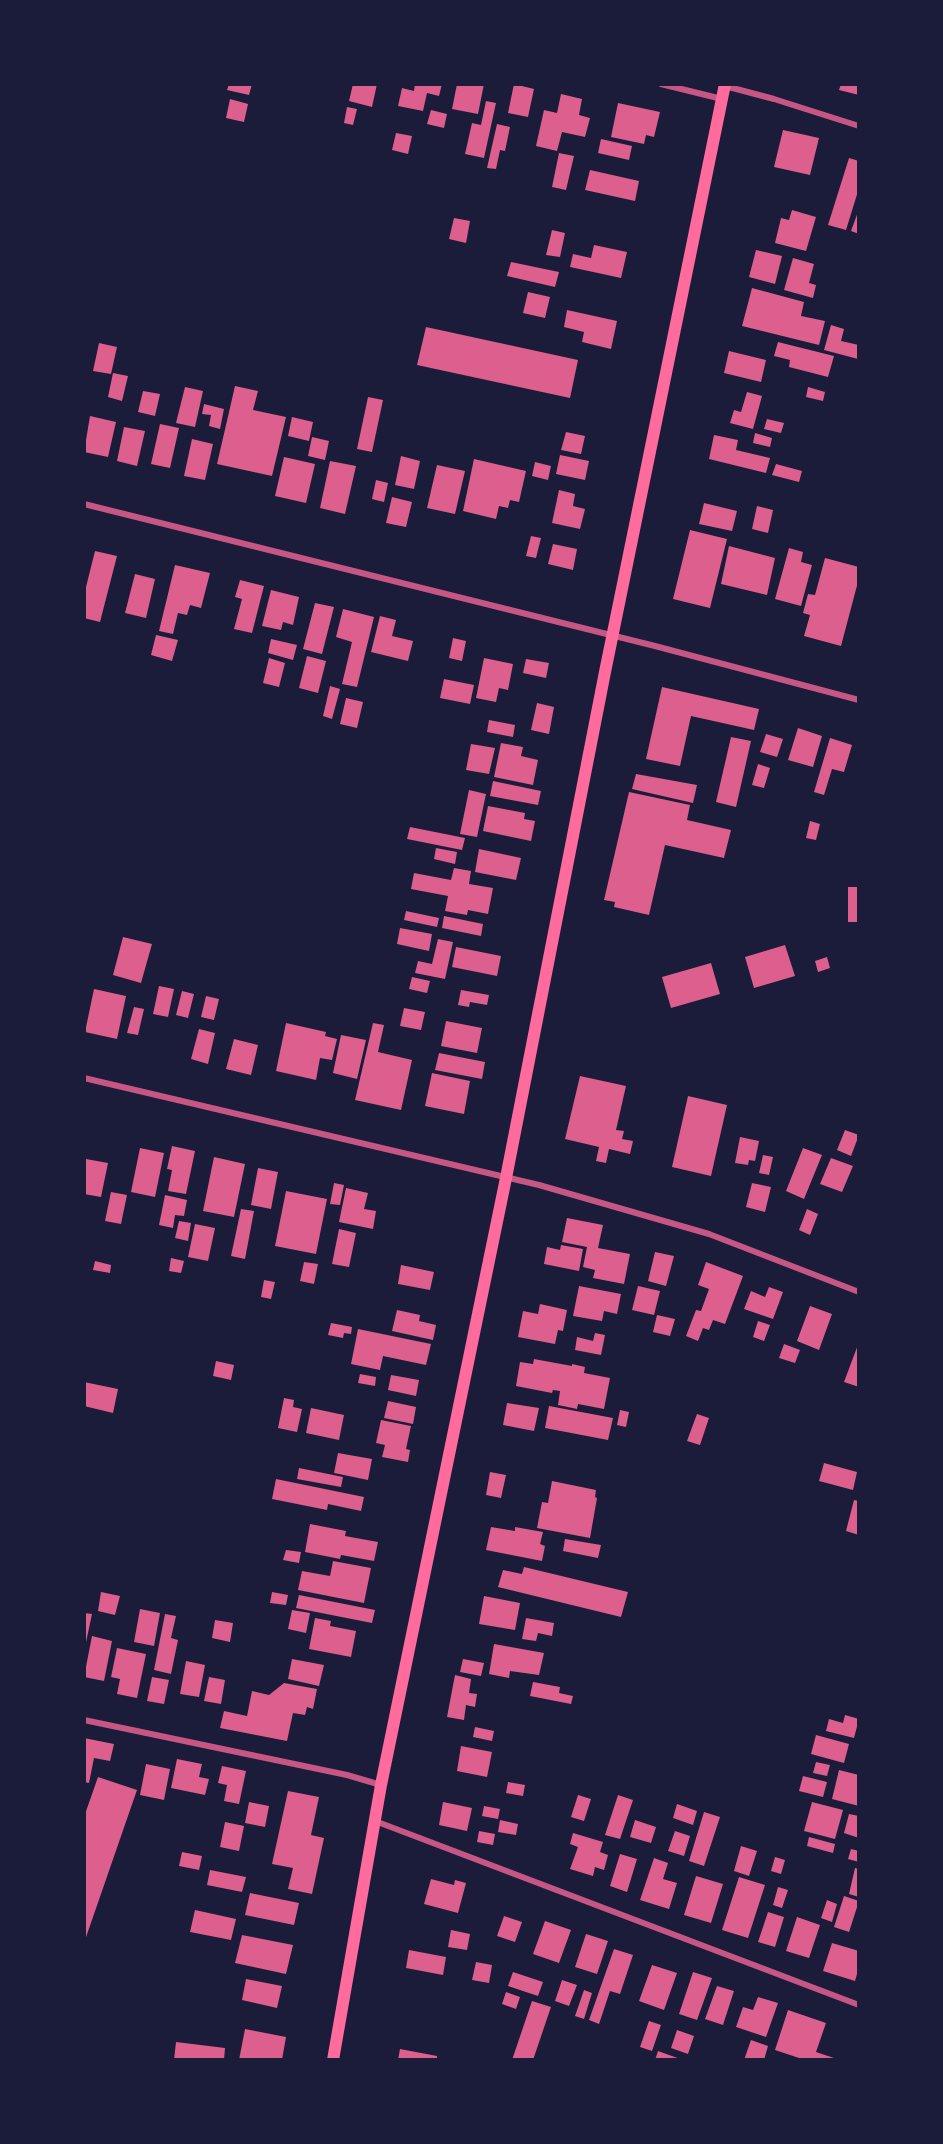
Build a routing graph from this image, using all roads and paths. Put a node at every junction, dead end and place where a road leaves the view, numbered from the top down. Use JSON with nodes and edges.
{"nodes":[{"id":1,"x":661,"y":84,"type":"edge"},
{"id":2,"x":725,"y":85,"type":"edge"},
{"id":3,"x":722,"y":99,"type":"junction"},
{"id":4,"x":859,"y":126,"type":"edge"},
{"id":5,"x":84,"y":504,"type":"edge"},
{"id":6,"x":613,"y":635,"type":"junction"},
{"id":7,"x":859,"y":700,"type":"edge"},
{"id":8,"x":84,"y":1078,"type":"edge"},
{"id":9,"x":506,"y":1178,"type":"junction"},
{"id":10,"x":859,"y":1292,"type":"edge"},
{"id":11,"x":84,"y":1720,"type":"edge"},
{"id":12,"x":381,"y":1785,"type":"junction"},
{"id":13,"x":375,"y":1821,"type":"junction"},
{"id":14,"x":859,"y":2005,"type":"edge"},
{"id":15,"x":333,"y":2060,"type":"edge"}],
"edges":[{"from":1,"to":3,"type":"street"},
{"from":2,"to":3,"type":"main road"},
{"from":2,"to":4,"type":"street"},
{"from":3,"to":6,"type":"main road"},
{"from":5,"to":6,"type":"street"},
{"from":6,"to":7,"type":"street"},
{"from":6,"to":9,"type":"main road"},
{"from":8,"to":9,"type":"street"},
{"from":9,"to":10,"type":"street"},
{"from":9,"to":12,"type":"main road"},
{"from":11,"to":12,"type":"street"},
{"from":12,"to":13,"type":"main road"},
{"from":13,"to":14,"type":"street"},
{"from":13,"to":15,"type":"main road"}]}
